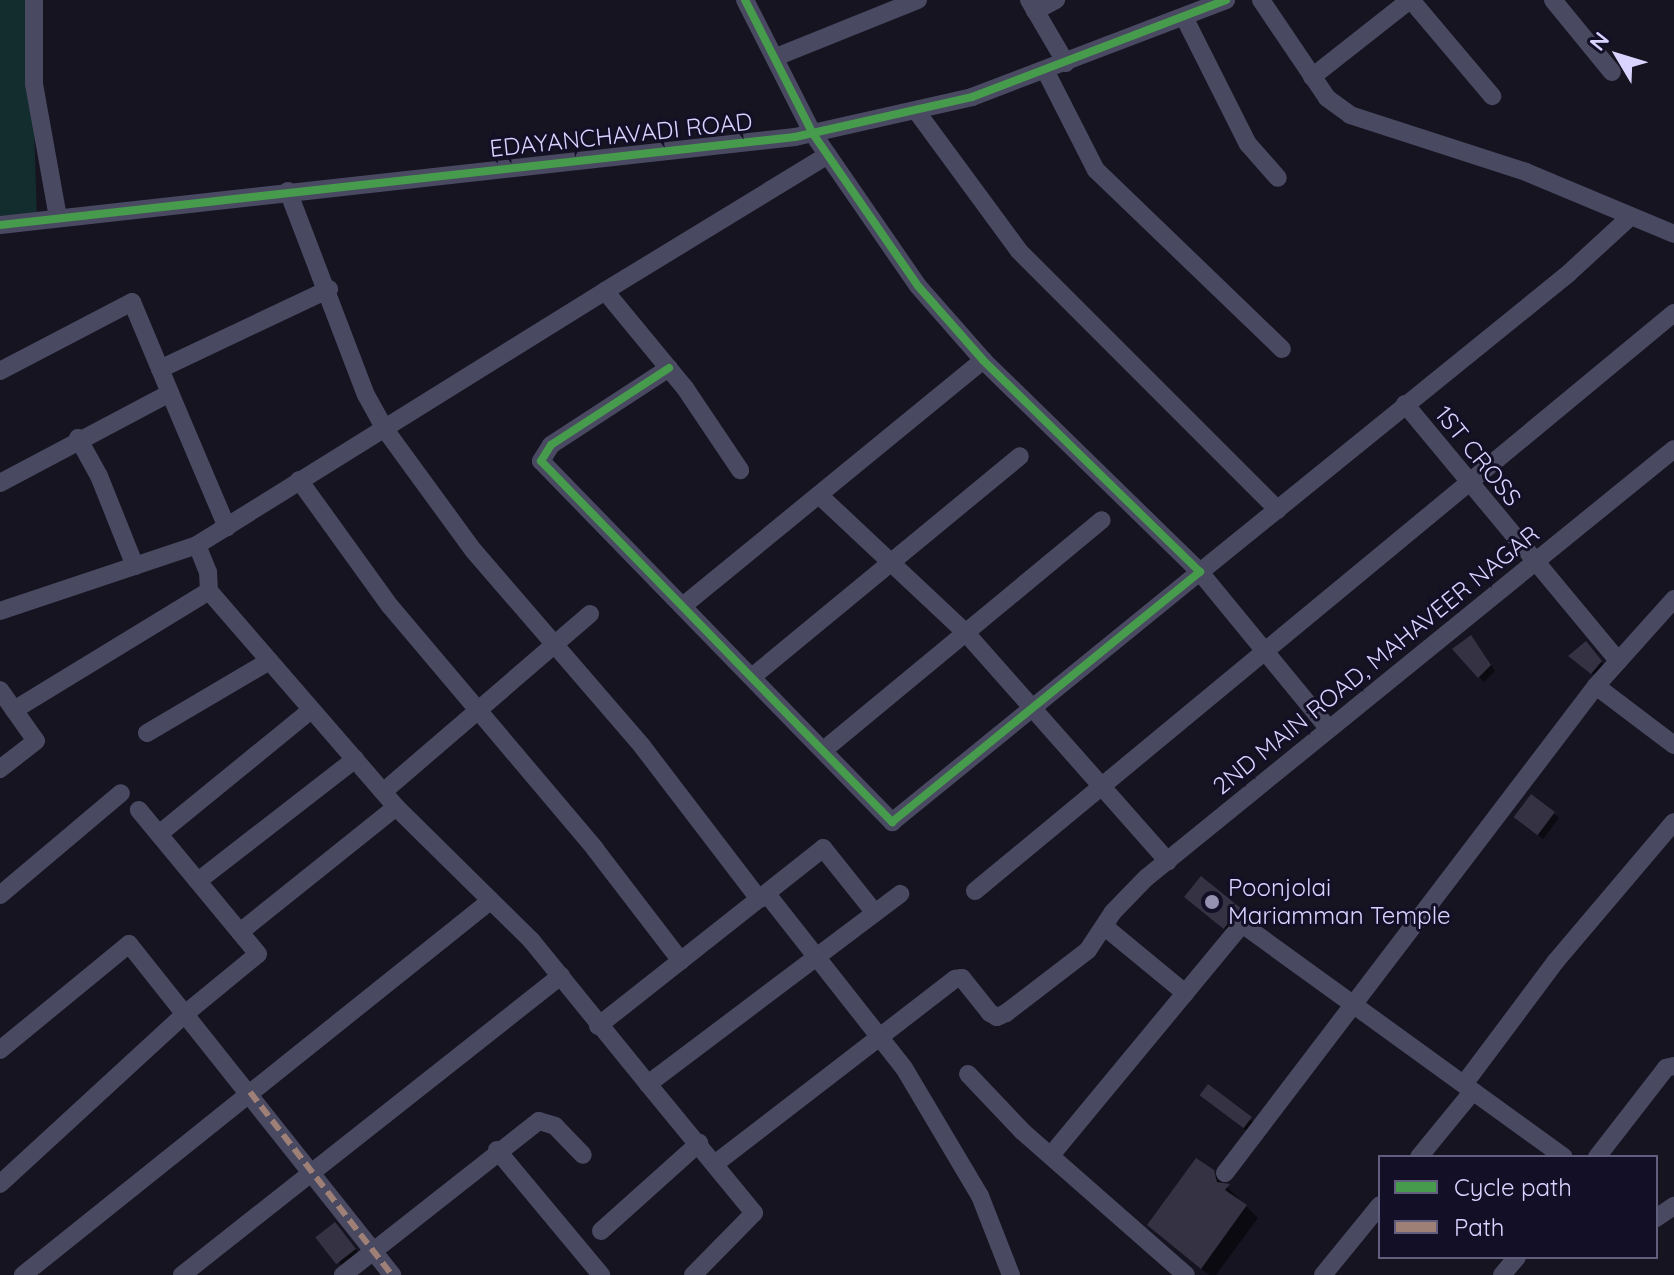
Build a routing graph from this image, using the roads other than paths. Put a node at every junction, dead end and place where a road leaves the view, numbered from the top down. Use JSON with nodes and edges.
{"nodes":[{"id":1,"x":34,"y":0,"type":"edge"},
{"id":2,"x":745,"y":0,"type":"edge"},
{"id":3,"x":918,"y":0,"type":"edge"},
{"id":4,"x":1056,"y":0,"type":"edge"},
{"id":5,"x":1226,"y":0,"type":"edge"},
{"id":6,"x":1261,"y":0,"type":"edge"},
{"id":7,"x":1410,"y":0,"type":"edge"},
{"id":8,"x":1553,"y":0,"type":"edge"},
{"id":9,"x":1032,"y":6,"type":"edge"},
{"id":10,"x":1184,"y":17,"type":"junction"},
{"id":11,"x":776,"y":57,"type":"junction"},
{"id":12,"x":1066,"y":63,"type":"junction"},
{"id":13,"x":1045,"y":70,"type":"junction"},
{"id":14,"x":1612,"y":72,"type":"dead end"},
{"id":15,"x":1312,"y":77,"type":"junction"},
{"id":16,"x":1492,"y":96,"type":"dead end"},
{"id":17,"x":917,"y":112,"type":"junction"},
{"id":18,"x":813,"y":134,"type":"junction"},
{"id":19,"x":828,"y":155,"type":"junction"},
{"id":20,"x":1278,"y":178,"type":"dead end"},
{"id":21,"x":288,"y":191,"type":"junction"},
{"id":22,"x":1630,"y":217,"type":"junction"},
{"id":23,"x":58,"y":218,"type":"junction"},
{"id":24,"x":0,"y":225,"type":"edge"},
{"id":25,"x":1674,"y":234,"type":"edge"},
{"id":26,"x":329,"y":289,"type":"junction"},
{"id":27,"x":605,"y":291,"type":"junction"},
{"id":28,"x":1674,"y":313,"type":"edge"},
{"id":29,"x":1282,"y":349,"type":"dead end"},
{"id":30,"x":983,"y":360,"type":"junction"},
{"id":31,"x":669,"y":368,"type":"junction"},
{"id":32,"x":160,"y":369,"type":"junction"},
{"id":33,"x":0,"y":371,"type":"edge"},
{"id":34,"x":170,"y":393,"type":"junction"},
{"id":35,"x":1405,"y":404,"type":"junction"},
{"id":36,"x":384,"y":428,"type":"junction"},
{"id":37,"x":78,"y":438,"type":"junction"},
{"id":38,"x":1674,"y":449,"type":"edge"},
{"id":39,"x":1020,"y":456,"type":"dead end"},
{"id":40,"x":740,"y":470,"type":"dead end"},
{"id":41,"x":299,"y":480,"type":"junction"},
{"id":42,"x":0,"y":483,"type":"edge"},
{"id":43,"x":1469,"y":483,"type":"junction"},
{"id":44,"x":819,"y":495,"type":"junction"},
{"id":45,"x":1278,"y":510,"type":"junction"},
{"id":46,"x":1102,"y":520,"type":"dead end"},
{"id":47,"x":227,"y":527,"type":"junction"},
{"id":48,"x":197,"y":545,"type":"junction"},
{"id":49,"x":1534,"y":560,"type":"junction"},
{"id":50,"x":893,"y":562,"type":"junction"},
{"id":51,"x":135,"y":566,"type":"junction"},
{"id":52,"x":1200,"y":572,"type":"junction"},
{"id":53,"x":209,"y":591,"type":"junction"},
{"id":54,"x":1674,"y":599,"type":"edge"},
{"id":55,"x":684,"y":605,"type":"junction"},
{"id":56,"x":0,"y":611,"type":"edge"},
{"id":57,"x":590,"y":614,"type":"dead end"},
{"id":58,"x":966,"y":633,"type":"junction"},
{"id":59,"x":556,"y":646,"type":"junction"},
{"id":60,"x":1264,"y":652,"type":"junction"},
{"id":61,"x":269,"y":661,"type":"junction"},
{"id":62,"x":1618,"y":661,"type":"junction"},
{"id":63,"x":752,"y":677,"type":"junction"},
{"id":64,"x":1596,"y":686,"type":"junction"},
{"id":65,"x":0,"y":690,"type":"edge"},
{"id":66,"x":1033,"y":707,"type":"junction"},
{"id":67,"x":14,"y":710,"type":"junction"},
{"id":68,"x":311,"y":710,"type":"junction"},
{"id":69,"x":481,"y":712,"type":"junction"},
{"id":70,"x":1328,"y":728,"type":"junction"},
{"id":71,"x":147,"y":733,"type":"dead end"},
{"id":72,"x":1674,"y":745,"type":"edge"},
{"id":73,"x":825,"y":749,"type":"junction"},
{"id":74,"x":355,"y":759,"type":"junction"},
{"id":75,"x":0,"y":769,"type":"edge"},
{"id":76,"x":1102,"y":782,"type":"junction"},
{"id":77,"x":383,"y":792,"type":"junction"},
{"id":78,"x":121,"y":793,"type":"dead end"},
{"id":79,"x":396,"y":807,"type":"junction"},
{"id":80,"x":139,"y":810,"type":"dead end"},
{"id":81,"x":1674,"y":822,"type":"edge"},
{"id":82,"x":159,"y":834,"type":"junction"},
{"id":83,"x":1168,"y":861,"type":"junction"},
{"id":84,"x":198,"y":881,"type":"junction"},
{"id":85,"x":975,"y":891,"type":"dead end"},
{"id":86,"x":900,"y":894,"type":"dead end"},
{"id":87,"x":0,"y":895,"type":"edge"},
{"id":88,"x":763,"y":896,"type":"junction"},
{"id":89,"x":490,"y":901,"type":"junction"},
{"id":90,"x":875,"y":913,"type":"junction"},
{"id":91,"x":1109,"y":920,"type":"junction"},
{"id":92,"x":240,"y":932,"type":"junction"},
{"id":93,"x":817,"y":957,"type":"junction"},
{"id":94,"x":681,"y":961,"type":"junction"},
{"id":95,"x":561,"y":976,"type":"junction"},
{"id":96,"x":1185,"y":993,"type":"junction"},
{"id":97,"x":1353,"y":1006,"type":"junction"},
{"id":98,"x":185,"y":1014,"type":"junction"},
{"id":99,"x":598,"y":1026,"type":"junction"},
{"id":100,"x":881,"y":1037,"type":"junction"},
{"id":101,"x":0,"y":1050,"type":"edge"},
{"id":102,"x":1674,"y":1066,"type":"edge"},
{"id":103,"x":968,"y":1074,"type":"dead end"},
{"id":104,"x":648,"y":1084,"type":"junction"},
{"id":105,"x":1468,"y":1088,"type":"junction"},
{"id":106,"x":250,"y":1092,"type":"junction"},
{"id":107,"x":699,"y":1143,"type":"junction"},
{"id":108,"x":497,"y":1150,"type":"junction"},
{"id":109,"x":1052,"y":1154,"type":"junction"},
{"id":110,"x":583,"y":1155,"type":"dead end"},
{"id":111,"x":1420,"y":1155,"type":"edge"},
{"id":112,"x":1561,"y":1155,"type":"edge"},
{"id":113,"x":1599,"y":1155,"type":"edge"},
{"id":114,"x":716,"y":1163,"type":"junction"},
{"id":115,"x":311,"y":1169,"type":"junction"},
{"id":116,"x":1225,"y":1173,"type":"dead end"},
{"id":117,"x":0,"y":1184,"type":"edge"},
{"id":118,"x":1378,"y":1207,"type":"edge"},
{"id":119,"x":601,"y":1231,"type":"dead end"},
{"id":120,"x":375,"y":1250,"type":"junction"},
{"id":121,"x":1515,"y":1259,"type":"edge"},
{"id":122,"x":23,"y":1275,"type":"edge"},
{"id":123,"x":182,"y":1275,"type":"edge"},
{"id":124,"x":343,"y":1275,"type":"edge"},
{"id":125,"x":392,"y":1275,"type":"edge"},
{"id":126,"x":601,"y":1275,"type":"edge"},
{"id":127,"x":693,"y":1275,"type":"edge"},
{"id":128,"x":1011,"y":1275,"type":"edge"},
{"id":129,"x":1186,"y":1275,"type":"edge"},
{"id":130,"x":1323,"y":1275,"type":"edge"},
{"id":131,"x":1502,"y":1275,"type":"edge"}],
"edges":[{"from":1,"to":23,"type":"street"},
{"from":2,"to":11,"type":"street"},
{"from":3,"to":11,"type":"street"},
{"from":4,"to":9,"type":"street"},
{"from":5,"to":10,"type":"street","name":"EDAYANCHAVADI ROAD"},
{"from":6,"to":15,"type":"street"},
{"from":7,"to":15,"type":"street"},
{"from":7,"to":16,"type":"street"},
{"from":8,"to":14,"type":"street"},
{"from":9,"to":12,"type":"street"},
{"from":10,"to":12,"type":"street","name":"EDAYANCHAVADI ROAD"},
{"from":10,"to":20,"type":"street"},
{"from":11,"to":18,"type":"street"},
{"from":12,"to":13,"type":"street","name":"EDAYANCHAVADI ROAD"},
{"from":13,"to":17,"type":"street","name":"EDAYANCHAVADI ROAD"},
{"from":13,"to":29,"type":"street"},
{"from":15,"to":22,"type":"street"},
{"from":17,"to":18,"type":"street","name":"EDAYANCHAVADI ROAD"},
{"from":17,"to":45,"type":"street"},
{"from":18,"to":19,"type":"street"},
{"from":18,"to":21,"type":"street","name":"EDAYANCHAVADI ROAD"},
{"from":19,"to":27,"type":"street"},
{"from":19,"to":30,"type":"street"},
{"from":21,"to":23,"type":"street","name":"EDAYANCHAVADI ROAD"},
{"from":21,"to":26,"type":"street"},
{"from":22,"to":25,"type":"street"},
{"from":22,"to":35,"type":"street"},
{"from":23,"to":24,"type":"street","name":"EDAYANCHAVADI ROAD"},
{"from":26,"to":32,"type":"street"},
{"from":26,"to":36,"type":"street"},
{"from":27,"to":31,"type":"street"},
{"from":27,"to":36,"type":"street"},
{"from":28,"to":43,"type":"street"},
{"from":30,"to":44,"type":"street"},
{"from":30,"to":52,"type":"street"},
{"from":31,"to":40,"type":"street"},
{"from":31,"to":55,"type":"street"},
{"from":32,"to":33,"type":"street"},
{"from":32,"to":34,"type":"street"},
{"from":34,"to":37,"type":"street"},
{"from":34,"to":47,"type":"street"},
{"from":35,"to":43,"type":"street","name":"1ST CROSS"},
{"from":35,"to":45,"type":"street"},
{"from":36,"to":41,"type":"street"},
{"from":36,"to":59,"type":"street"},
{"from":37,"to":42,"type":"street"},
{"from":37,"to":51,"type":"street"},
{"from":38,"to":49,"type":"street","name":"2ND MAIN ROAD, MAHAVEER NAGAR"},
{"from":39,"to":50,"type":"street"},
{"from":41,"to":47,"type":"street"},
{"from":41,"to":69,"type":"street"},
{"from":43,"to":49,"type":"street","name":"1ST CROSS"},
{"from":43,"to":60,"type":"street"},
{"from":44,"to":50,"type":"street"},
{"from":44,"to":55,"type":"street"},
{"from":45,"to":52,"type":"street"},
{"from":46,"to":58,"type":"street"},
{"from":47,"to":48,"type":"street"},
{"from":48,"to":51,"type":"street"},
{"from":48,"to":53,"type":"street"},
{"from":49,"to":62,"type":"street","name":"1ST CROSS"},
{"from":49,"to":70,"type":"street","name":"2ND MAIN ROAD, MAHAVEER NAGAR"},
{"from":50,"to":58,"type":"street"},
{"from":50,"to":63,"type":"street"},
{"from":51,"to":56,"type":"street"},
{"from":52,"to":60,"type":"street"},
{"from":52,"to":66,"type":"street"},
{"from":53,"to":61,"type":"street"},
{"from":53,"to":67,"type":"street"},
{"from":54,"to":62,"type":"street"},
{"from":55,"to":63,"type":"street"},
{"from":57,"to":59,"type":"street"},
{"from":58,"to":66,"type":"street"},
{"from":58,"to":73,"type":"street"},
{"from":59,"to":69,"type":"street"},
{"from":59,"to":88,"type":"street"},
{"from":60,"to":70,"type":"street"},
{"from":60,"to":76,"type":"street"},
{"from":61,"to":68,"type":"street"},
{"from":61,"to":71,"type":"street"},
{"from":62,"to":64,"type":"street"},
{"from":63,"to":73,"type":"street"},
{"from":64,"to":72,"type":"street"},
{"from":64,"to":97,"type":"street"},
{"from":65,"to":67,"type":"street"},
{"from":66,"to":73,"type":"street"},
{"from":66,"to":76,"type":"street"},
{"from":67,"to":75,"type":"street"},
{"from":68,"to":74,"type":"street"},
{"from":68,"to":82,"type":"street"},
{"from":69,"to":77,"type":"street"},
{"from":69,"to":94,"type":"street"},
{"from":70,"to":83,"type":"street","name":"2ND MAIN ROAD, MAHAVEER NAGAR"},
{"from":74,"to":77,"type":"street"},
{"from":74,"to":84,"type":"street"},
{"from":76,"to":83,"type":"street"},
{"from":76,"to":85,"type":"street"},
{"from":77,"to":79,"type":"street"},
{"from":78,"to":87,"type":"street"},
{"from":79,"to":89,"type":"street"},
{"from":79,"to":92,"type":"street"},
{"from":80,"to":82,"type":"street"},
{"from":81,"to":105,"type":"street"},
{"from":82,"to":84,"type":"street"},
{"from":83,"to":91,"type":"street","name":"2ND MAIN ROAD, MAHAVEER NAGAR"},
{"from":84,"to":92,"type":"street"},
{"from":86,"to":90,"type":"street"},
{"from":88,"to":90,"type":"street"},
{"from":88,"to":93,"type":"street"},
{"from":88,"to":94,"type":"street"},
{"from":89,"to":95,"type":"street"},
{"from":89,"to":106,"type":"street"},
{"from":90,"to":93,"type":"street"},
{"from":91,"to":96,"type":"street"},
{"from":91,"to":100,"type":"street","name":"2ND MAIN ROAD, MAHAVEER NAGAR"},
{"from":92,"to":98,"type":"street"},
{"from":93,"to":100,"type":"street"},
{"from":93,"to":104,"type":"street"},
{"from":94,"to":99,"type":"street"},
{"from":95,"to":99,"type":"street"},
{"from":95,"to":115,"type":"street"},
{"from":96,"to":97,"type":"street"},
{"from":96,"to":109,"type":"street"},
{"from":97,"to":105,"type":"street"},
{"from":97,"to":116,"type":"street"},
{"from":98,"to":101,"type":"street"},
{"from":98,"to":106,"type":"street"},
{"from":98,"to":117,"type":"street"},
{"from":99,"to":104,"type":"street"},
{"from":100,"to":114,"type":"street"},
{"from":100,"to":128,"type":"street"},
{"from":102,"to":113,"type":"street"},
{"from":103,"to":109,"type":"street"},
{"from":104,"to":107,"type":"street"},
{"from":105,"to":111,"type":"street"},
{"from":105,"to":112,"type":"street"},
{"from":106,"to":115,"type":"street"},
{"from":106,"to":122,"type":"street"},
{"from":107,"to":114,"type":"street"},
{"from":107,"to":119,"type":"street"},
{"from":108,"to":110,"type":"street"},
{"from":108,"to":120,"type":"street"},
{"from":108,"to":126,"type":"street"},
{"from":109,"to":129,"type":"street"},
{"from":114,"to":127,"type":"street"},
{"from":115,"to":120,"type":"street"},
{"from":115,"to":123,"type":"street"},
{"from":118,"to":130,"type":"street"},
{"from":120,"to":124,"type":"street"},
{"from":120,"to":125,"type":"street"},
{"from":121,"to":131,"type":"street"}]}
